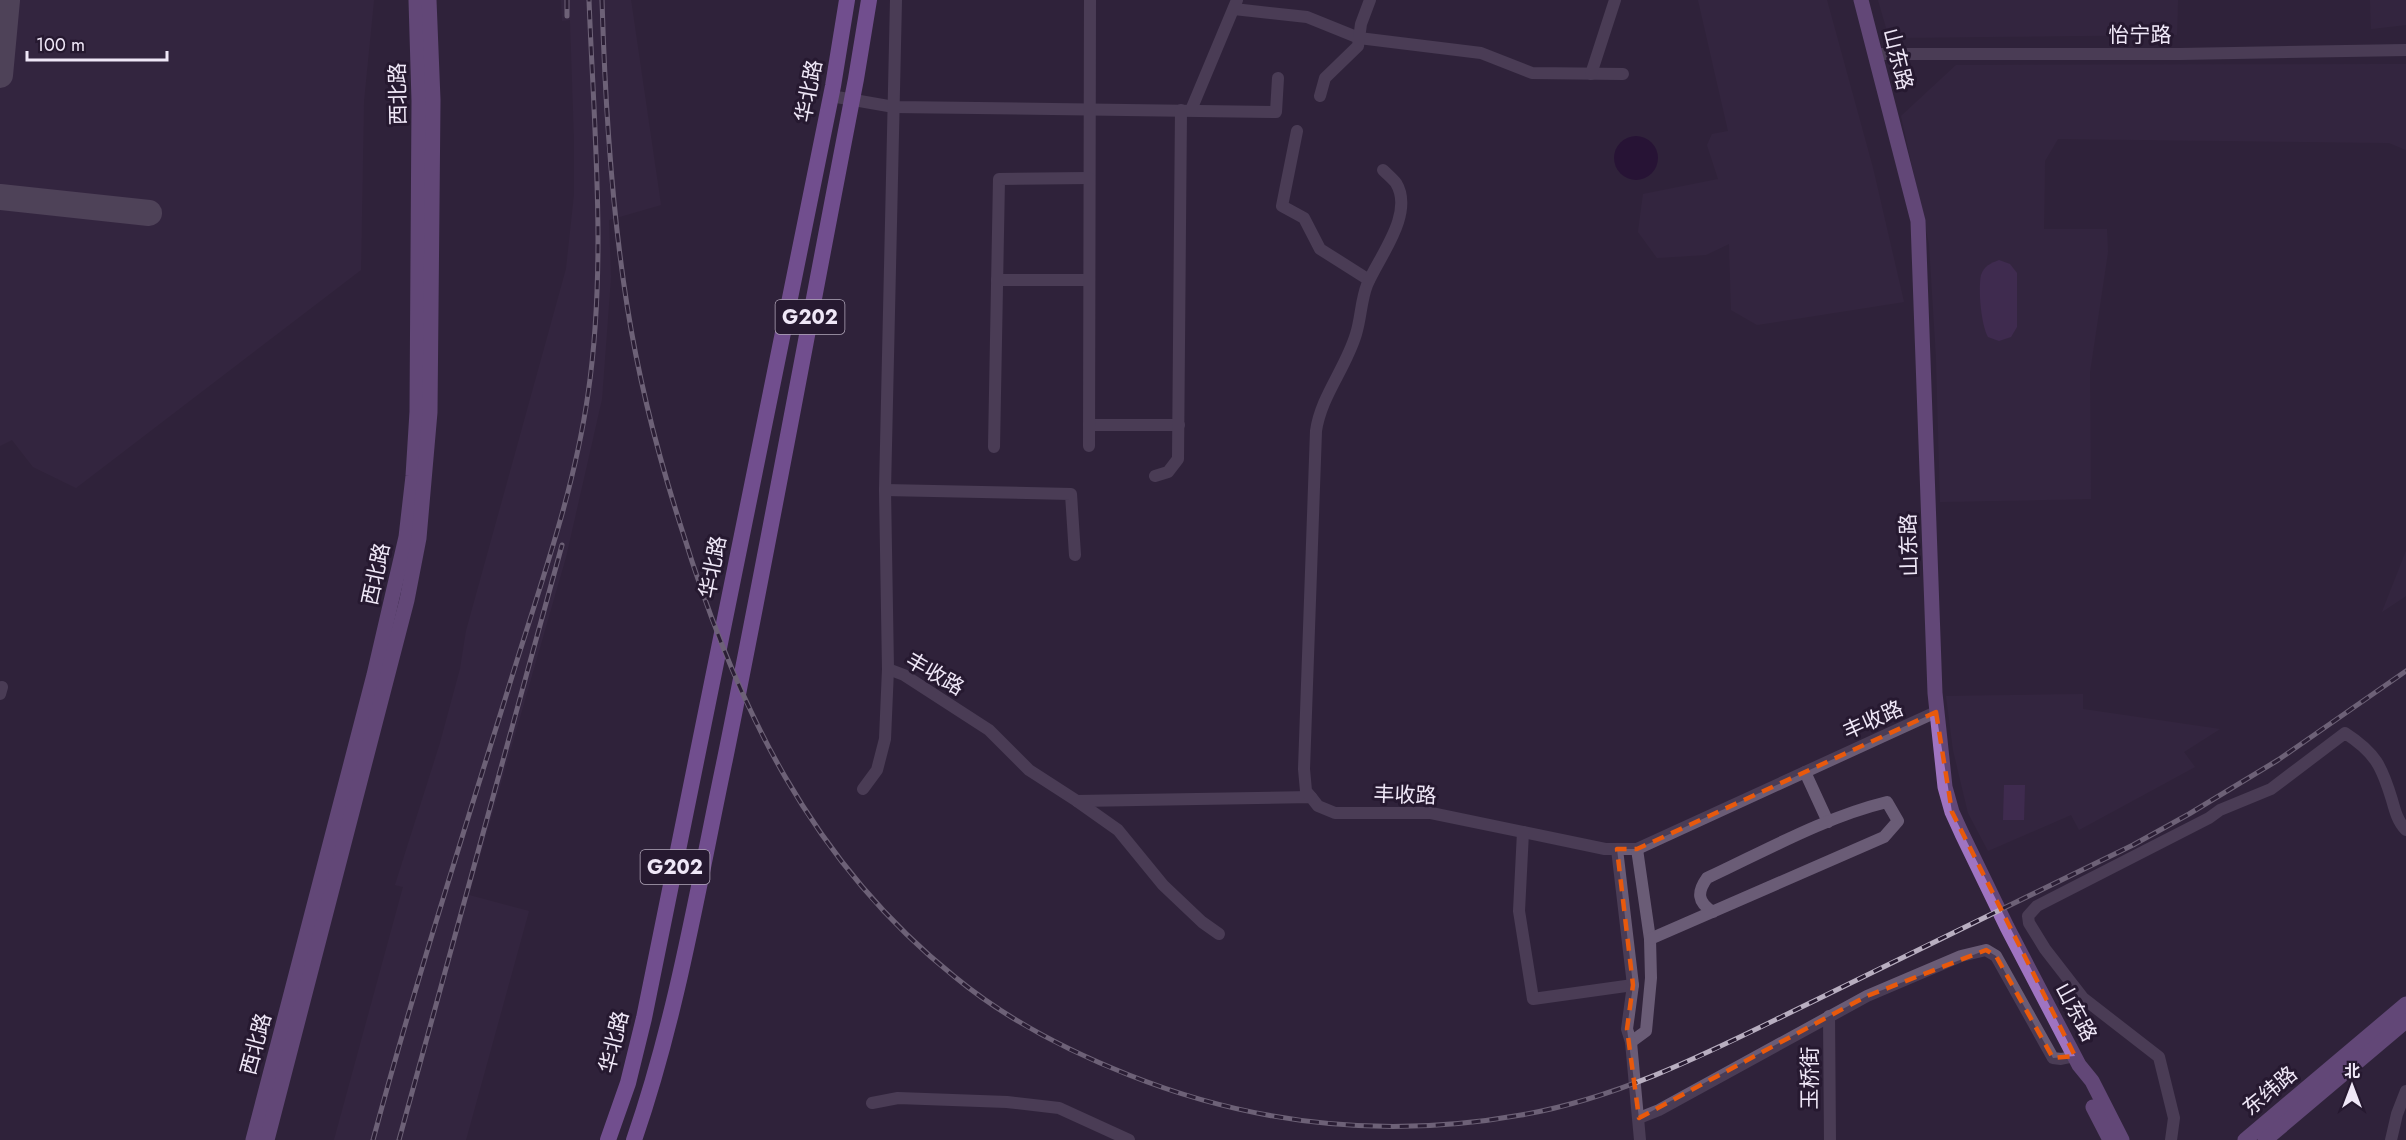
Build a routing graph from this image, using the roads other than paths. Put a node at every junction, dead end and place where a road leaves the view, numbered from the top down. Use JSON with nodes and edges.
{"nodes":[{"id":1,"x":416,"y":0,"type":"edge"},
{"id":2,"x":429,"y":0,"type":"edge"},
{"id":3,"x":847,"y":0,"type":"edge"},
{"id":4,"x":869,"y":0,"type":"edge"},
{"id":5,"x":896,"y":0,"type":"edge"},
{"id":6,"x":1090,"y":0,"type":"edge"},
{"id":7,"x":1370,"y":0,"type":"edge"},
{"id":8,"x":1615,"y":0,"type":"edge"},
{"id":9,"x":1861,"y":0,"type":"edge"},
{"id":10,"x":1235,"y":4,"type":"edge"},
{"id":11,"x":1359,"y":38,"type":"junction"},
{"id":12,"x":2406,"y":50,"type":"edge"},
{"id":13,"x":1875,"y":54,"type":"junction"},
{"id":14,"x":1591,"y":74,"type":"junction"},
{"id":15,"x":1623,"y":74,"type":"dead end"},
{"id":16,"x":1278,"y":78,"type":"dead end"},
{"id":17,"x":831,"y":96,"type":"junction"},
{"id":18,"x":1320,"y":96,"type":"dead end"},
{"id":19,"x":852,"y":100,"type":"junction"},
{"id":20,"x":894,"y":107,"type":"junction"},
{"id":21,"x":1089,"y":110,"type":"junction"},
{"id":22,"x":1186,"y":110,"type":"junction"},
{"id":23,"x":1297,"y":132,"type":"dead end"},
{"id":24,"x":1383,"y":170,"type":"dead end"},
{"id":25,"x":1089,"y":178,"type":"junction"},
{"id":26,"x":997,"y":280,"type":"junction"},
{"id":27,"x":1089,"y":280,"type":"junction"},
{"id":28,"x":1369,"y":280,"type":"junction"},
{"id":29,"x":1089,"y":425,"type":"junction"},
{"id":30,"x":1179,"y":425,"type":"junction"},
{"id":31,"x":1089,"y":446,"type":"dead end"},
{"id":32,"x":994,"y":447,"type":"dead end"},
{"id":33,"x":1155,"y":476,"type":"dead end"},
{"id":34,"x":885,"y":490,"type":"junction"},
{"id":35,"x":1075,"y":555,"type":"dead end"},
{"id":36,"x":888,"y":669,"type":"junction"},
{"id":37,"x":1936,"y":712,"type":"junction"},
{"id":38,"x":1805,"y":772,"type":"junction"},
{"id":39,"x":863,"y":789,"type":"dead end"},
{"id":40,"x":1311,"y":797,"type":"junction"},
{"id":41,"x":1077,"y":801,"type":"junction"},
{"id":42,"x":1828,"y":822,"type":"junction"},
{"id":43,"x":2406,"y":830,"type":"edge"},
{"id":44,"x":1523,"y":832,"type":"junction"},
{"id":45,"x":1617,"y":849,"type":"junction"},
{"id":46,"x":1637,"y":849,"type":"junction"},
{"id":47,"x":1713,"y":912,"type":"junction"},
{"id":48,"x":1219,"y":934,"type":"dead end"},
{"id":49,"x":1650,"y":939,"type":"junction"},
{"id":50,"x":1633,"y":985,"type":"junction"},
{"id":51,"x":2406,"y":1004,"type":"edge"},
{"id":52,"x":1829,"y":1016,"type":"junction"},
{"id":53,"x":2406,"y":1021,"type":"edge"},
{"id":54,"x":1631,"y":1042,"type":"junction"},
{"id":55,"x":2077,"y":1060,"type":"junction"},
{"id":56,"x":2406,"y":1091,"type":"edge"},
{"id":57,"x":872,"y":1103,"type":"dead end"},
{"id":58,"x":1639,"y":1118,"type":"junction"},
{"id":59,"x":253,"y":1140,"type":"edge"},
{"id":60,"x":267,"y":1140,"type":"edge"},
{"id":61,"x":608,"y":1140,"type":"edge"},
{"id":62,"x":634,"y":1140,"type":"edge"},
{"id":63,"x":1129,"y":1140,"type":"edge"},
{"id":64,"x":1640,"y":1140,"type":"edge"},
{"id":65,"x":1830,"y":1140,"type":"edge"},
{"id":66,"x":2110,"y":1140,"type":"edge"},
{"id":67,"x":2122,"y":1140,"type":"edge"},
{"id":68,"x":2172,"y":1140,"type":"edge"},
{"id":69,"x":2245,"y":1140,"type":"edge"},
{"id":70,"x":2265,"y":1140,"type":"edge"},
{"id":71,"x":2391,"y":1140,"type":"edge"}],
"edges":[{"from":1,"to":59,"type":"main road","name":"西北路"},
{"from":2,"to":60,"type":"main road","name":"西北路"},
{"from":3,"to":17,"type":"highway","name":"华北路","number":"G202"},
{"from":4,"to":19,"type":"highway","name":"华北路","number":"G202"},
{"from":5,"to":20,"type":"street"},
{"from":6,"to":21,"type":"street"},
{"from":7,"to":11,"type":"street"},
{"from":8,"to":14,"type":"street"},
{"from":9,"to":13,"type":"main road","name":"山东路"},
{"from":10,"to":11,"type":"street"},
{"from":10,"to":22,"type":"street"},
{"from":11,"to":14,"type":"street"},
{"from":11,"to":18,"type":"street"},
{"from":12,"to":13,"type":"street","name":"怡宁路"},
{"from":13,"to":37,"type":"main road","name":"山东路"},
{"from":14,"to":15,"type":"street"},
{"from":16,"to":22,"type":"street"},
{"from":17,"to":19,"type":"street"},
{"from":17,"to":61,"type":"highway","name":"华北路","number":"G202"},
{"from":19,"to":20,"type":"street"},
{"from":19,"to":62,"type":"highway","name":"华北路","number":"G202"},
{"from":20,"to":21,"type":"street"},
{"from":20,"to":34,"type":"street"},
{"from":21,"to":22,"type":"street"},
{"from":21,"to":25,"type":"street"},
{"from":22,"to":30,"type":"street"},
{"from":23,"to":28,"type":"street"},
{"from":24,"to":28,"type":"street"},
{"from":25,"to":26,"type":"street"},
{"from":25,"to":27,"type":"street"},
{"from":26,"to":27,"type":"street"},
{"from":26,"to":32,"type":"street"},
{"from":27,"to":29,"type":"street"},
{"from":28,"to":40,"type":"street"},
{"from":29,"to":30,"type":"street"},
{"from":29,"to":31,"type":"street"},
{"from":30,"to":33,"type":"street"},
{"from":34,"to":35,"type":"street"},
{"from":34,"to":36,"type":"street"},
{"from":36,"to":39,"type":"street"},
{"from":36,"to":41,"type":"street","name":"丰收路"},
{"from":37,"to":38,"type":"street","name":"丰收路"},
{"from":37,"to":55,"type":"main road","name":"山东路"},
{"from":38,"to":42,"type":"street"},
{"from":38,"to":46,"type":"street","name":"丰收路"},
{"from":40,"to":41,"type":"street"},
{"from":40,"to":44,"type":"street","name":"丰收路"},
{"from":41,"to":48,"type":"street","name":"丰收路"},
{"from":42,"to":47,"type":"street"},
{"from":42,"to":47,"type":"street"},
{"from":43,"to":68,"type":"street"},
{"from":44,"to":45,"type":"street","name":"丰收路"},
{"from":44,"to":50,"type":"street"},
{"from":45,"to":46,"type":"street","name":"丰收路"},
{"from":45,"to":50,"type":"street"},
{"from":46,"to":49,"type":"street"},
{"from":47,"to":49,"type":"street"},
{"from":49,"to":54,"type":"street"},
{"from":50,"to":54,"type":"street"},
{"from":51,"to":69,"type":"main road","name":"东纬路"},
{"from":52,"to":55,"type":"street"},
{"from":52,"to":58,"type":"street"},
{"from":52,"to":65,"type":"street","name":"玉桥街"},
{"from":53,"to":70,"type":"main road","name":"东纬路"},
{"from":54,"to":58,"type":"street"},
{"from":55,"to":66,"type":"main road","name":"山东路"},
{"from":55,"to":67,"type":"main road","name":"山东路"},
{"from":56,"to":71,"type":"street"},
{"from":57,"to":63,"type":"street"},
{"from":58,"to":64,"type":"street"}]}
